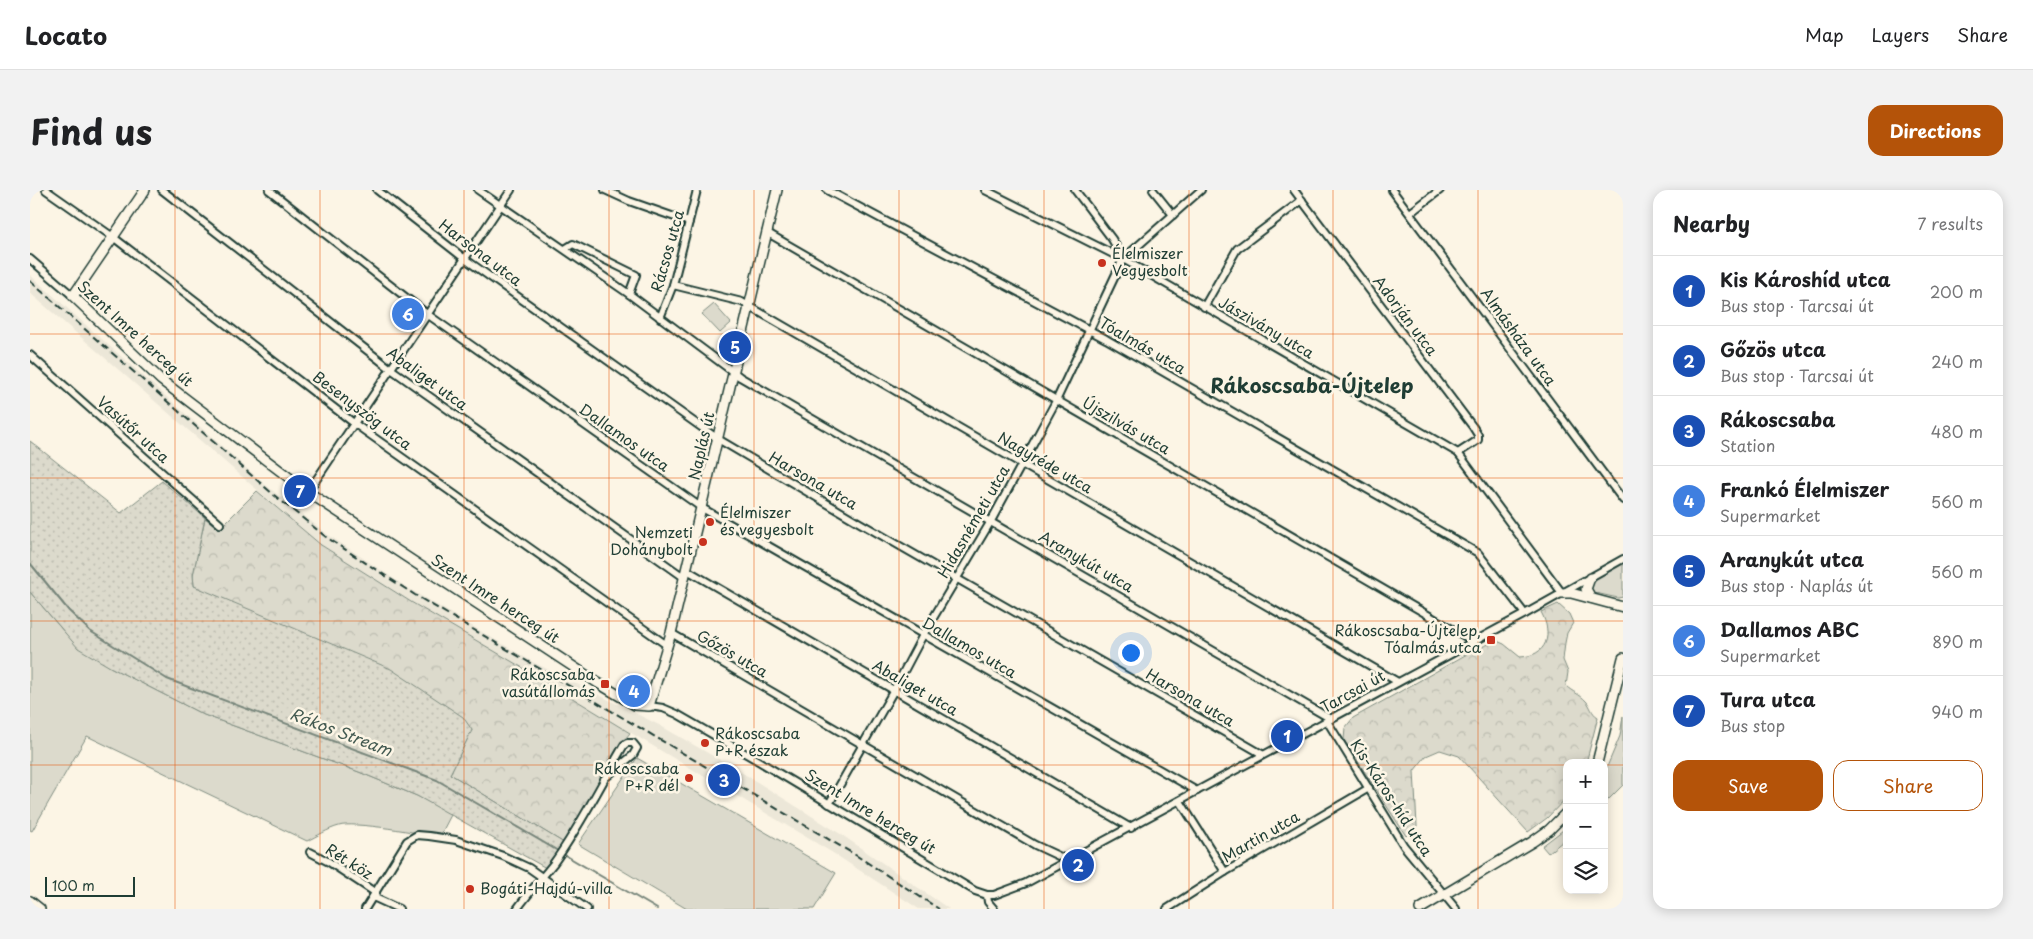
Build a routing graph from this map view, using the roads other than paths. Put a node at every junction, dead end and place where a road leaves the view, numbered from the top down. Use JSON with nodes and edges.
{"nodes":[{"id":1,"x":46,"y":190,"type":"edge"},
{"id":2,"x":145,"y":190,"type":"edge"},
{"id":3,"x":162,"y":190,"type":"edge"},
{"id":4,"x":270,"y":190,"type":"edge"},
{"id":5,"x":377,"y":190,"type":"edge"},
{"id":6,"x":478,"y":190,"type":"edge"},
{"id":7,"x":511,"y":190,"type":"edge"},
{"id":8,"x":605,"y":190,"type":"edge"},
{"id":9,"x":697,"y":190,"type":"edge"},
{"id":10,"x":777,"y":190,"type":"edge"},
{"id":11,"x":826,"y":190,"type":"edge"},
{"id":12,"x":985,"y":190,"type":"edge"},
{"id":13,"x":1075,"y":190,"type":"edge"},
{"id":14,"x":1153,"y":190,"type":"edge"},
{"id":15,"x":1201,"y":190,"type":"edge"},
{"id":16,"x":1294,"y":190,"type":"edge"},
{"id":17,"x":1392,"y":190,"type":"edge"},
{"id":18,"x":1440,"y":190,"type":"edge"},
{"id":19,"x":1302,"y":200,"type":"junction"},
{"id":20,"x":501,"y":206,"type":"junction"},
{"id":21,"x":1410,"y":213,"type":"junction"},
{"id":22,"x":1173,"y":215,"type":"junction"},
{"id":23,"x":689,"y":222,"type":"junction"},
{"id":24,"x":766,"y":232,"type":"junction"},
{"id":25,"x":113,"y":237,"type":"junction"},
{"id":26,"x":565,"y":249,"type":"junction"},
{"id":27,"x":30,"y":259,"type":"edge"},
{"id":28,"x":465,"y":259,"type":"junction"},
{"id":29,"x":1123,"y":259,"type":"junction"},
{"id":30,"x":673,"y":284,"type":"junction"},
{"id":31,"x":629,"y":294,"type":"junction"},
{"id":32,"x":73,"y":296,"type":"junction"},
{"id":33,"x":750,"y":306,"type":"junction"},
{"id":34,"x":1204,"y":307,"type":"junction"},
{"id":35,"x":427,"y":314,"type":"junction"},
{"id":36,"x":660,"y":318,"type":"junction"},
{"id":37,"x":1090,"y":330,"type":"junction"},
{"id":38,"x":30,"y":355,"type":"edge"},
{"id":39,"x":391,"y":369,"type":"junction"},
{"id":40,"x":734,"y":373,"type":"junction"},
{"id":41,"x":1056,"y":401,"type":"junction"},
{"id":42,"x":355,"y":424,"type":"junction"},
{"id":43,"x":718,"y":440,"type":"junction"},
{"id":44,"x":1458,"y":454,"type":"junction"},
{"id":45,"x":1022,"y":464,"type":"junction"},
{"id":46,"x":308,"y":492,"type":"junction"},
{"id":47,"x":1623,"y":500,"type":"edge"},
{"id":48,"x":702,"y":508,"type":"junction"},
{"id":49,"x":991,"y":521,"type":"junction"},
{"id":50,"x":220,"y":524,"type":"dead end"},
{"id":51,"x":1623,"y":558,"type":"edge"},
{"id":52,"x":686,"y":574,"type":"junction"},
{"id":53,"x":957,"y":578,"type":"junction"},
{"id":54,"x":1590,"y":578,"type":"junction"},
{"id":55,"x":1562,"y":593,"type":"junction"},
{"id":56,"x":1590,"y":598,"type":"junction"},
{"id":57,"x":1623,"y":607,"type":"edge"},
{"id":58,"x":1525,"y":614,"type":"junction"},
{"id":59,"x":671,"y":633,"type":"junction"},
{"id":60,"x":922,"y":635,"type":"junction"},
{"id":61,"x":1473,"y":641,"type":"junction"},
{"id":62,"x":668,"y":646,"type":"junction"},
{"id":63,"x":1623,"y":658,"type":"edge"},
{"id":64,"x":1398,"y":682,"type":"junction"},
{"id":65,"x":894,"y":690,"type":"junction"},
{"id":66,"x":649,"y":706,"type":"junction"},
{"id":67,"x":1329,"y":720,"type":"junction"},
{"id":68,"x":862,"y":744,"type":"junction"},
{"id":69,"x":1262,"y":754,"type":"junction"},
{"id":70,"x":1598,"y":759,"type":"edge"},
{"id":71,"x":604,"y":779,"type":"junction"},
{"id":72,"x":1369,"y":788,"type":"junction"},
{"id":73,"x":1196,"y":791,"type":"junction"},
{"id":74,"x":1180,"y":801,"type":"junction"},
{"id":75,"x":829,"y":804,"type":"junction"},
{"id":76,"x":1563,"y":816,"type":"edge"},
{"id":77,"x":1131,"y":828,"type":"junction"},
{"id":78,"x":310,"y":852,"type":"dead end"},
{"id":79,"x":1067,"y":860,"type":"junction"},
{"id":80,"x":1225,"y":872,"type":"junction"},
{"id":81,"x":542,"y":877,"type":"junction"},
{"id":82,"x":374,"y":895,"type":"junction"},
{"id":83,"x":987,"y":895,"type":"junction"},
{"id":84,"x":1444,"y":895,"type":"junction"},
{"id":85,"x":30,"y":901,"type":"edge"},
{"id":86,"x":40,"y":909,"type":"edge"},
{"id":87,"x":365,"y":909,"type":"edge"},
{"id":88,"x":399,"y":909,"type":"edge"},
{"id":89,"x":517,"y":909,"type":"edge"},
{"id":90,"x":587,"y":909,"type":"edge"},
{"id":91,"x":994,"y":909,"type":"edge"},
{"id":92,"x":1167,"y":909,"type":"edge"},
{"id":93,"x":1420,"y":909,"type":"edge"},
{"id":94,"x":1456,"y":909,"type":"edge"}],
"edges":[{"from":1,"to":25,"type":"street","name":"Besenyszög utca"},
{"from":2,"to":25,"type":"street"},
{"from":3,"to":39,"type":"street","name":"Abaliget utca"},
{"from":4,"to":35,"type":"street","name":"Dallamos utca"},
{"from":5,"to":28,"type":"street","name":"Harsona utca"},
{"from":6,"to":20,"type":"street","name":"Aranykút utca"},
{"from":7,"to":20,"type":"street"},
{"from":8,"to":23,"type":"street"},
{"from":9,"to":23,"type":"street","name":"Rácsos utca"},
{"from":10,"to":24,"type":"street","name":"Naplás út"},
{"from":11,"to":37,"type":"street","name":"Tóalmás utca"},
{"from":12,"to":29,"type":"street","name":"Jászivány utca"},
{"from":13,"to":29,"type":"street"},
{"from":14,"to":22,"type":"street"},
{"from":15,"to":22,"type":"street","name":"Hidasnémeti utca"},
{"from":16,"to":19,"type":"street","name":"Adorján utca"},
{"from":17,"to":21,"type":"street","name":"Almásháza utca"},
{"from":18,"to":21,"type":"street"},
{"from":19,"to":34,"type":"street"},
{"from":19,"to":44,"type":"street","name":"Adorján utca"},
{"from":20,"to":26,"type":"street","name":"Aranykút utca"},
{"from":20,"to":28,"type":"street"},
{"from":21,"to":47,"type":"street","name":"Almásháza utca"},
{"from":22,"to":29,"type":"street","name":"Hidasnémeti utca"},
{"from":23,"to":30,"type":"street","name":"Rácsos utca"},
{"from":24,"to":33,"type":"street","name":"Naplás út"},
{"from":24,"to":41,"type":"street","name":"Újszilvás utca"},
{"from":25,"to":32,"type":"street"},
{"from":25,"to":42,"type":"street","name":"Besenyszög utca"},
{"from":26,"to":31,"type":"street","name":"Aranykút utca"},
{"from":26,"to":31,"type":"street","name":"Aranykút utca"},
{"from":27,"to":32,"type":"street","name":"Szent Imre herceg út"},
{"from":28,"to":35,"type":"street"},
{"from":28,"to":43,"type":"street","name":"Harsona utca"},
{"from":29,"to":34,"type":"street","name":"Jászivány utca"},
{"from":29,"to":37,"type":"street","name":"Hidasnémeti utca"},
{"from":30,"to":33,"type":"street","name":"Nagyréde utca"},
{"from":30,"to":36,"type":"street","name":"Rácsos utca"},
{"from":31,"to":36,"type":"street","name":"Aranykút utca"},
{"from":32,"to":46,"type":"street","name":"Szent Imre herceg út"},
{"from":33,"to":40,"type":"street","name":"Naplás út"},
{"from":33,"to":45,"type":"street","name":"Nagyréde utca"},
{"from":34,"to":44,"type":"street","name":"Jászivány utca"},
{"from":35,"to":39,"type":"street"},
{"from":35,"to":48,"type":"street","name":"Dallamos utca"},
{"from":36,"to":40,"type":"street","name":"Aranykút utca"},
{"from":37,"to":41,"type":"street","name":"Hidasnémeti utca"},
{"from":37,"to":58,"type":"street","name":"Tóalmás utca"},
{"from":38,"to":50,"type":"street","name":"Vasútőr utca"},
{"from":39,"to":42,"type":"street"},
{"from":39,"to":52,"type":"street","name":"Abaliget utca"},
{"from":40,"to":43,"type":"street","name":"Naplás út"},
{"from":40,"to":49,"type":"street","name":"Aranykút utca"},
{"from":41,"to":45,"type":"street","name":"Hidasnémeti utca"},
{"from":41,"to":61,"type":"street","name":"Újszilvás utca"},
{"from":42,"to":46,"type":"street"},
{"from":42,"to":62,"type":"street","name":"Besenyszög utca"},
{"from":43,"to":48,"type":"street","name":"Naplás út"},
{"from":43,"to":53,"type":"street","name":"Harsona utca"},
{"from":44,"to":55,"type":"street","name":"Jászivány utca"},
{"from":45,"to":49,"type":"street","name":"Hidasnémeti utca"},
{"from":45,"to":64,"type":"street","name":"Nagyréde utca"},
{"from":46,"to":66,"type":"street","name":"Szent Imre herceg út"},
{"from":48,"to":52,"type":"street","name":"Naplás út"},
{"from":48,"to":60,"type":"street","name":"Dallamos utca"},
{"from":49,"to":53,"type":"street","name":"Hidasnémeti utca"},
{"from":49,"to":67,"type":"street","name":"Aranykút utca"},
{"from":51,"to":54,"type":"street","name":"Tarcsai út"},
{"from":52,"to":59,"type":"street","name":"Naplás út"},
{"from":52,"to":65,"type":"street","name":"Abaliget utca"},
{"from":53,"to":60,"type":"street","name":"Hidasnémeti utca"},
{"from":53,"to":69,"type":"street","name":"Harsona utca"},
{"from":54,"to":55,"type":"street","name":"Tarcsai út"},
{"from":54,"to":56,"type":"street"},
{"from":55,"to":56,"type":"street"},
{"from":55,"to":58,"type":"street","name":"Tarcsai út"},
{"from":56,"to":57,"type":"street"},
{"from":58,"to":61,"type":"street","name":"Tarcsai út"},
{"from":59,"to":62,"type":"street","name":"Naplás út"},
{"from":59,"to":68,"type":"street","name":"Gőzös utca"},
{"from":60,"to":65,"type":"street","name":"Hidasnémeti utca"},
{"from":60,"to":73,"type":"street","name":"Dallamos utca"},
{"from":61,"to":64,"type":"street","name":"Tarcsai út"},
{"from":62,"to":66,"type":"street","name":"Naplás út"},
{"from":63,"to":70,"type":"street"},
{"from":64,"to":67,"type":"street","name":"Tarcsai út"},
{"from":65,"to":68,"type":"street","name":"Hidasnémeti utca"},
{"from":65,"to":77,"type":"street","name":"Abaliget utca"},
{"from":66,"to":75,"type":"street","name":"Szent Imre herceg út"},
{"from":67,"to":69,"type":"street","name":"Tarcsai út"},
{"from":67,"to":72,"type":"street","name":"Kis-Káros-híd utca"},
{"from":68,"to":75,"type":"street","name":"Hidasnémeti utca"},
{"from":68,"to":79,"type":"street","name":"Gőzös utca"},
{"from":69,"to":73,"type":"street","name":"Tarcsai út"},
{"from":71,"to":71,"type":"street"},
{"from":71,"to":81,"type":"street"},
{"from":72,"to":80,"type":"street","name":"Martin utca"},
{"from":72,"to":84,"type":"street","name":"Kis-Káros-híd utca"},
{"from":73,"to":74,"type":"street","name":"Tarcsai út"},
{"from":74,"to":77,"type":"street","name":"Tarcsai út"},
{"from":74,"to":80,"type":"street"},
{"from":75,"to":83,"type":"street","name":"Szent Imre herceg út"},
{"from":76,"to":84,"type":"street"},
{"from":77,"to":79,"type":"street","name":"Tarcsai út"},
{"from":78,"to":82,"type":"street","name":"Rét köz"},
{"from":79,"to":83,"type":"street","name":"Tarcsai út"},
{"from":80,"to":92,"type":"street","name":"Martin utca"},
{"from":81,"to":82,"type":"street"},
{"from":81,"to":89,"type":"street"},
{"from":81,"to":90,"type":"street"},
{"from":82,"to":87,"type":"street"},
{"from":82,"to":88,"type":"street","name":"Rét köz"},
{"from":83,"to":91,"type":"street"},
{"from":84,"to":93,"type":"street"},
{"from":84,"to":94,"type":"street","name":"Kis-Káros-híd utca"},
{"from":85,"to":86,"type":"street"}]}
